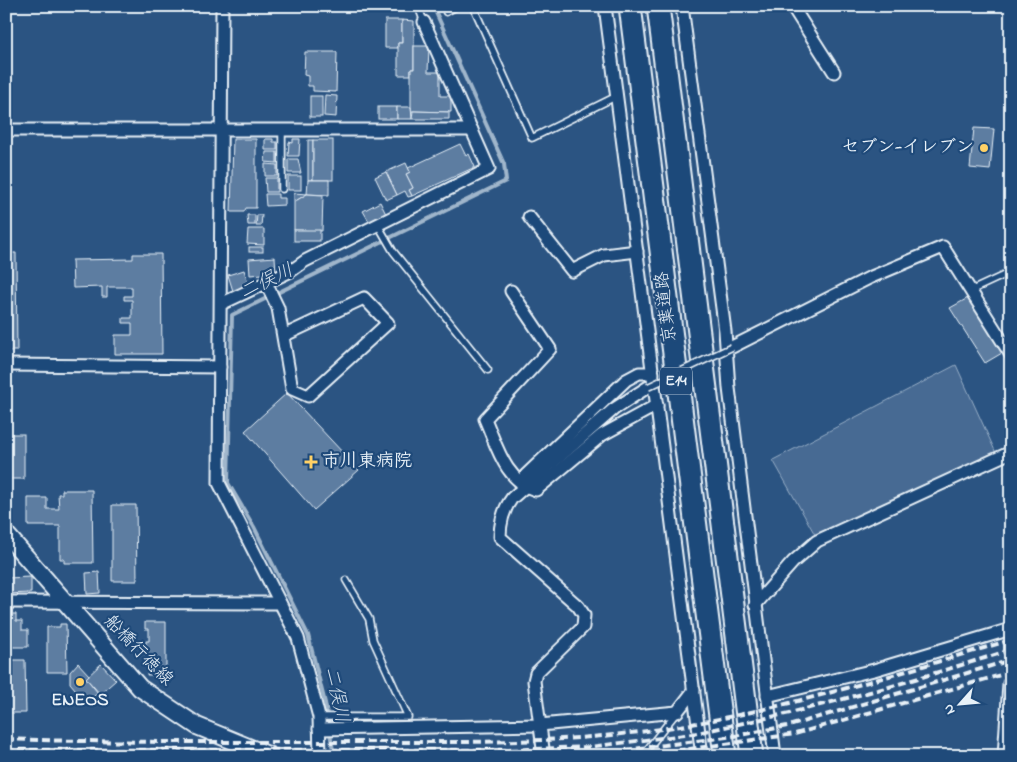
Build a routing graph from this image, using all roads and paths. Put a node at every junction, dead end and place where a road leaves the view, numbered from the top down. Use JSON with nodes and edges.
{"nodes":[{"id":1,"x":222,"y":6,"type":"edge"},
{"id":2,"x":418,"y":6,"type":"edge"},
{"id":3,"x":457,"y":6,"type":"edge"},
{"id":4,"x":474,"y":6,"type":"edge"},
{"id":5,"x":605,"y":6,"type":"edge"},
{"id":6,"x":630,"y":6,"type":"edge"},
{"id":7,"x":658,"y":6,"type":"edge"},
{"id":8,"x":682,"y":6,"type":"edge"},
{"id":9,"x":792,"y":6,"type":"edge"},
{"id":10,"x":446,"y":12,"type":"dead end"},
{"id":11,"x":424,"y":22,"type":"joint"},
{"id":12,"x":834,"y":72,"type":"dead end"},
{"id":13,"x":617,"y":96,"type":"junction"},
{"id":14,"x":6,"y":130,"type":"edge"},
{"id":15,"x":221,"y":130,"type":"junction"},
{"id":16,"x":282,"y":130,"type":"junction"},
{"id":17,"x":472,"y":130,"type":"junction"},
{"id":18,"x":282,"y":189,"type":"dead end"},
{"id":19,"x":529,"y":217,"type":"dead end"},
{"id":20,"x":378,"y":225,"type":"junction"},
{"id":21,"x":637,"y":251,"type":"junction"},
{"id":22,"x":1011,"y":272,"type":"edge"},
{"id":23,"x":266,"y":283,"type":"junction"},
{"id":24,"x":511,"y":291,"type":"dead end"},
{"id":25,"x":970,"y":291,"type":"junction"},
{"id":26,"x":221,"y":304,"type":"junction"},
{"id":27,"x":283,"y":336,"type":"junction"},
{"id":28,"x":732,"y":347,"type":"joint"},
{"id":29,"x":1011,"y":356,"type":"edge"},
{"id":30,"x":6,"y":365,"type":"edge"},
{"id":31,"x":220,"y":367,"type":"junction"},
{"id":32,"x":488,"y":370,"type":"dead end"},
{"id":33,"x":653,"y":372,"type":"junction"},
{"id":34,"x":648,"y":387,"type":"joint"},
{"id":35,"x":657,"y":405,"type":"junction"},
{"id":36,"x":1011,"y":452,"type":"edge"},
{"id":37,"x":526,"y":487,"type":"junction"},
{"id":38,"x":6,"y":534,"type":"edge"},
{"id":39,"x":346,"y":580,"type":"dead end"},
{"id":40,"x":6,"y":602,"type":"edge"},
{"id":41,"x":64,"y":602,"type":"junction"},
{"id":42,"x":280,"y":603,"type":"junction"},
{"id":43,"x":755,"y":605,"type":"junction"},
{"id":44,"x":1011,"y":629,"type":"edge"},
{"id":45,"x":1011,"y":684,"type":"edge"},
{"id":46,"x":694,"y":690,"type":"junction"},
{"id":47,"x":767,"y":696,"type":"junction"},
{"id":48,"x":677,"y":712,"type":"junction"},
{"id":49,"x":319,"y":717,"type":"junction"},
{"id":50,"x":540,"y":725,"type":"junction"},
{"id":51,"x":320,"y":729,"type":"junction"},
{"id":52,"x":270,"y":756,"type":"edge"},
{"id":53,"x":320,"y":756,"type":"edge"},
{"id":54,"x":544,"y":756,"type":"edge"},
{"id":55,"x":642,"y":756,"type":"edge"},
{"id":56,"x":702,"y":756,"type":"edge"},
{"id":57,"x":725,"y":756,"type":"edge"},
{"id":58,"x":752,"y":756,"type":"edge"},
{"id":59,"x":775,"y":756,"type":"edge"},
{"id":60,"x":1006,"y":756,"type":"edge"}],
"edges":[{"from":1,"to":15,"type":"street"},
{"from":2,"to":11,"type":"lane"},
{"from":3,"to":10,"type":"lane"},
{"from":4,"to":13,"type":"lane"},
{"from":5,"to":13,"type":"street"},
{"from":6,"to":57,"type":"highway","name":"京葉道路","number":"E14"},
{"from":7,"to":58,"type":"highway","name":"京葉道路","number":"E14"},
{"from":8,"to":43,"type":"street"},
{"from":9,"to":12,"type":"street"},
{"from":11,"to":17,"type":"street"},
{"from":13,"to":21,"type":"street"},
{"from":14,"to":15,"type":"street"},
{"from":15,"to":16,"type":"street"},
{"from":15,"to":26,"type":"street"},
{"from":16,"to":17,"type":"street"},
{"from":16,"to":18,"type":"lane"},
{"from":17,"to":20,"type":"street"},
{"from":19,"to":21,"type":"street"},
{"from":20,"to":23,"type":"street"},
{"from":20,"to":32,"type":"lane"},
{"from":21,"to":33,"type":"street"},
{"from":22,"to":25,"type":"lane"},
{"from":23,"to":26,"type":"street"},
{"from":23,"to":27,"type":"street"},
{"from":24,"to":37,"type":"street"},
{"from":25,"to":28,"type":"street"},
{"from":25,"to":29,"type":"street"},
{"from":26,"to":31,"type":"street"},
{"from":27,"to":27,"type":"street"},
{"from":28,"to":34,"type":"lane","bridge":true},
{"from":30,"to":31,"type":"street"},
{"from":31,"to":42,"type":"street"},
{"from":33,"to":35,"type":"street"},
{"from":33,"to":37,"type":"street"},
{"from":34,"to":37,"type":"street"},
{"from":35,"to":37,"type":"street"},
{"from":35,"to":46,"type":"street"},
{"from":36,"to":43,"type":"street"},
{"from":37,"to":50,"type":"street"},
{"from":38,"to":41,"type":"main road","name":"船橋行徳線"},
{"from":39,"to":49,"type":"lane"},
{"from":40,"to":41,"type":"street"},
{"from":41,"to":42,"type":"street"},
{"from":41,"to":52,"type":"main road","name":"船橋行徳線"},
{"from":42,"to":49,"type":"street"},
{"from":43,"to":47,"type":"street"},
{"from":44,"to":47,"type":"street"},
{"from":45,"to":60,"type":"street"},
{"from":46,"to":48,"type":"street"},
{"from":46,"to":56,"type":"street"},
{"from":47,"to":59,"type":"street"},
{"from":48,"to":50,"type":"street"},
{"from":48,"to":55,"type":"lane"},
{"from":49,"to":51,"type":"street"},
{"from":50,"to":51,"type":"street"},
{"from":50,"to":54,"type":"street"},
{"from":51,"to":53,"type":"street"}]}
